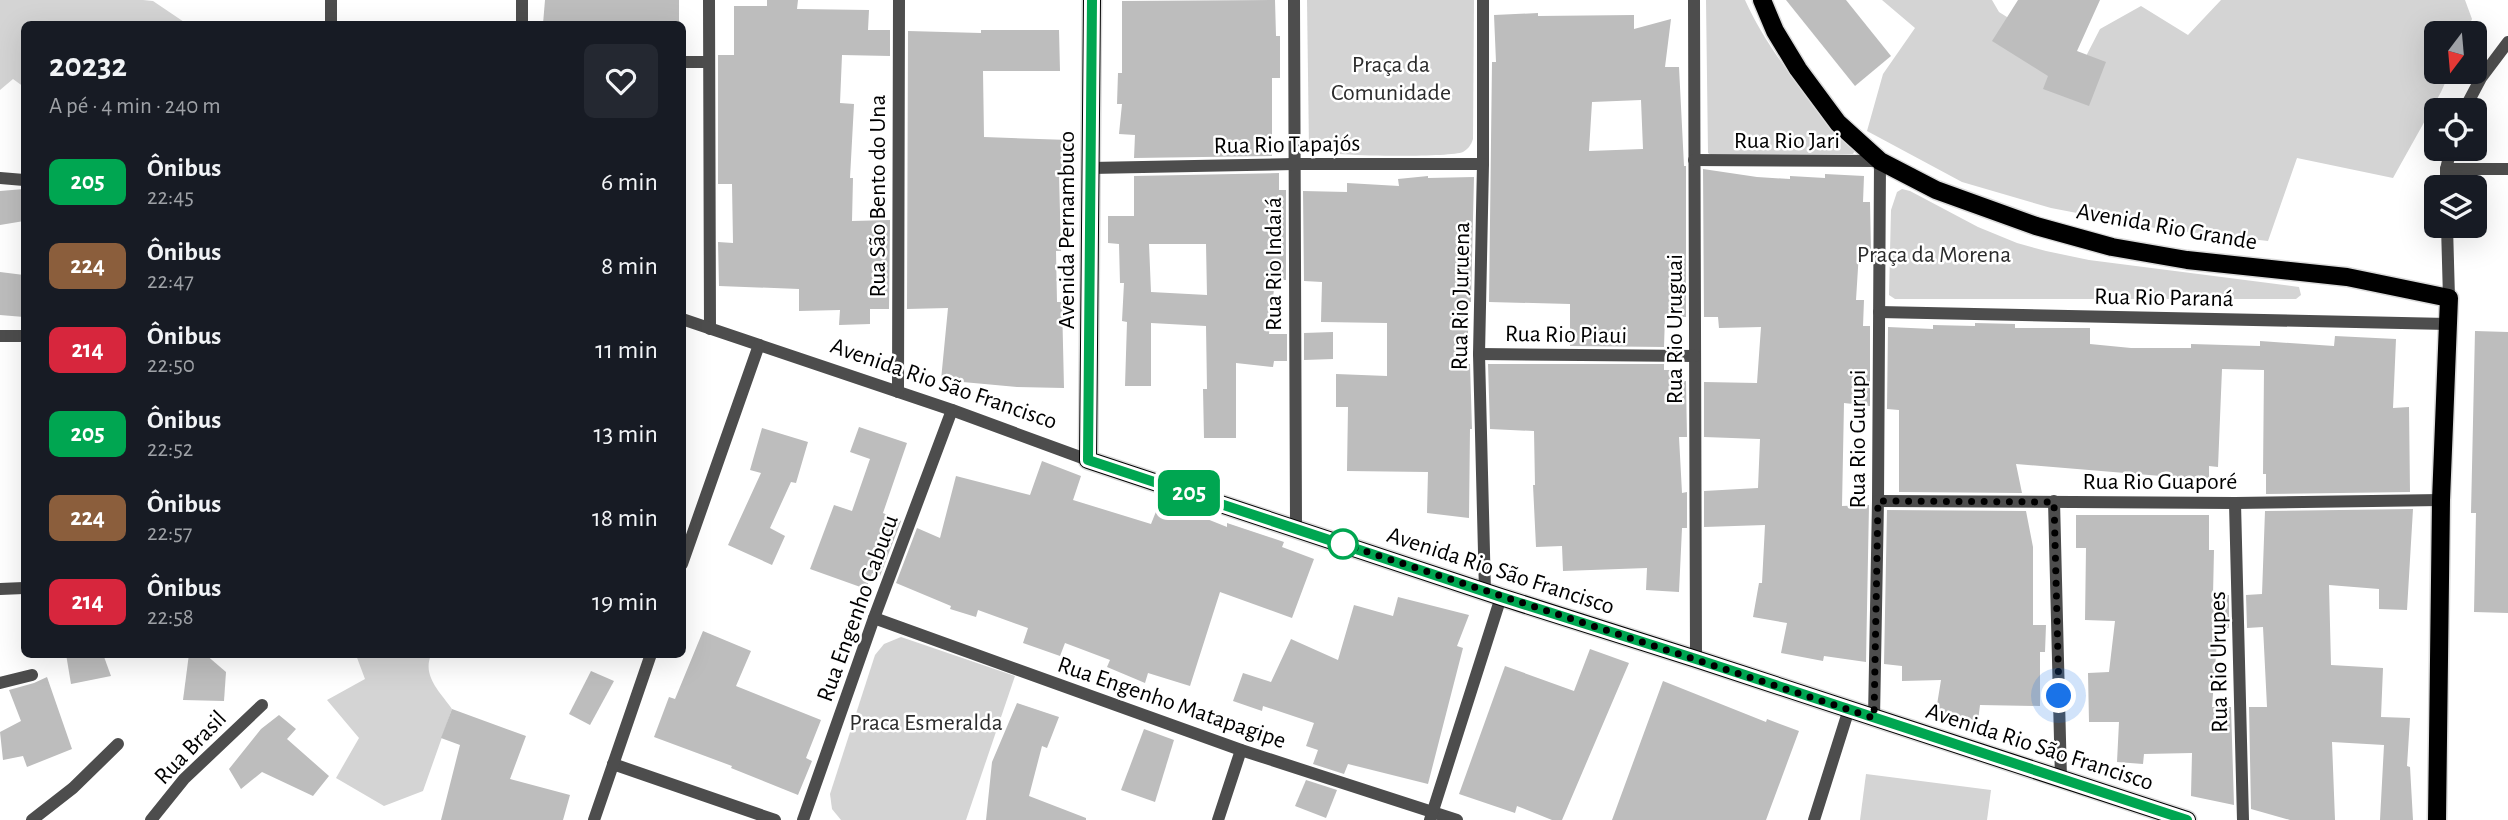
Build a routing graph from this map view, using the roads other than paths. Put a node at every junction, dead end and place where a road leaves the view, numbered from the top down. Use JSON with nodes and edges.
{"nodes":[{"id":1,"x":331,"y":0,"type":"edge"},
{"id":2,"x":522,"y":0,"type":"edge"},
{"id":3,"x":709,"y":0,"type":"edge"},
{"id":4,"x":899,"y":0,"type":"edge"},
{"id":5,"x":1092,"y":0,"type":"edge"},
{"id":6,"x":1294,"y":0,"type":"edge"},
{"id":7,"x":1483,"y":0,"type":"edge"},
{"id":8,"x":1694,"y":0,"type":"edge"},
{"id":9,"x":1762,"y":0,"type":"edge"},
{"id":10,"x":331,"y":21,"type":"edge"},
{"id":11,"x":522,"y":21,"type":"edge"},
{"id":12,"x":2508,"y":42,"type":"edge"},
{"id":13,"x":686,"y":62,"type":"edge"},
{"id":14,"x":708,"y":62,"type":"junction"},
{"id":15,"x":2471,"y":98,"type":"edge"},
{"id":16,"x":1694,"y":160,"type":"junction"},
{"id":17,"x":1880,"y":161,"type":"junction"},
{"id":18,"x":2448,"y":161,"type":"edge"},
{"id":19,"x":1294,"y":164,"type":"junction"},
{"id":20,"x":1483,"y":164,"type":"junction"},
{"id":21,"x":1091,"y":168,"type":"junction"},
{"id":22,"x":2446,"y":169,"type":"junction"},
{"id":23,"x":2508,"y":170,"type":"edge"},
{"id":24,"x":2446,"y":175,"type":"edge"},
{"id":25,"x":0,"y":178,"type":"edge"},
{"id":26,"x":21,"y":180,"type":"edge"},
{"id":27,"x":2447,"y":238,"type":"edge"},
{"id":28,"x":2449,"y":298,"type":"junction"},
{"id":29,"x":1878,"y":312,"type":"junction"},
{"id":30,"x":686,"y":320,"type":"edge"},
{"id":31,"x":2448,"y":324,"type":"junction"},
{"id":32,"x":710,"y":328,"type":"junction"},
{"id":33,"x":21,"y":336,"type":"edge"},
{"id":34,"x":0,"y":337,"type":"edge"},
{"id":35,"x":759,"y":345,"type":"junction"},
{"id":36,"x":1479,"y":354,"type":"junction"},
{"id":37,"x":1695,"y":356,"type":"junction"},
{"id":38,"x":898,"y":392,"type":"junction"},
{"id":39,"x":952,"y":410,"type":"junction"},
{"id":40,"x":1088,"y":460,"type":"junction"},
{"id":41,"x":2441,"y":500,"type":"junction"},
{"id":42,"x":1878,"y":501,"type":"junction"},
{"id":43,"x":2054,"y":502,"type":"junction"},
{"id":44,"x":2235,"y":503,"type":"junction"},
{"id":45,"x":1296,"y":528,"type":"junction"},
{"id":46,"x":686,"y":554,"type":"edge"},
{"id":47,"x":21,"y":588,"type":"edge"},
{"id":48,"x":0,"y":589,"type":"edge"},
{"id":49,"x":1493,"y":595,"type":"junction"},
{"id":50,"x":874,"y":618,"type":"junction"},
{"id":51,"x":650,"y":658,"type":"edge"},
{"id":52,"x":1696,"y":659,"type":"junction"},
{"id":53,"x":32,"y":675,"type":"dead end"},
{"id":54,"x":0,"y":684,"type":"edge"},
{"id":55,"x":262,"y":705,"type":"dead end"},
{"id":56,"x":1849,"y":709,"type":"junction"},
{"id":57,"x":1874,"y":718,"type":"junction"},
{"id":58,"x":118,"y":744,"type":"dead end"},
{"id":59,"x":1241,"y":750,"type":"junction"},
{"id":60,"x":613,"y":764,"type":"junction"},
{"id":61,"x":2061,"y":779,"type":"junction"},
{"id":62,"x":2140,"y":812,"type":"edge"},
{"id":63,"x":1431,"y":816,"type":"edge"},
{"id":64,"x":32,"y":820,"type":"edge"},
{"id":65,"x":151,"y":820,"type":"edge"},
{"id":66,"x":594,"y":820,"type":"edge"},
{"id":67,"x":775,"y":820,"type":"edge"},
{"id":68,"x":803,"y":820,"type":"edge"},
{"id":69,"x":1218,"y":820,"type":"edge"},
{"id":70,"x":1457,"y":820,"type":"edge"},
{"id":71,"x":1814,"y":820,"type":"edge"},
{"id":72,"x":2187,"y":820,"type":"edge"},
{"id":73,"x":2243,"y":820,"type":"edge"},
{"id":74,"x":2437,"y":820,"type":"edge"}],
"edges":[{"from":1,"to":10,"type":"street"},
{"from":2,"to":11,"type":"street"},
{"from":3,"to":14,"type":"street"},
{"from":4,"to":38,"type":"street","name":"Rua São Bento do Una"},
{"from":5,"to":21,"type":"main road","name":"Avenida Pernambuco"},
{"from":6,"to":19,"type":"street","name":"Rua Rio Indaiá"},
{"from":7,"to":20,"type":"street","name":"Rua Rio Juruena"},
{"from":8,"to":16,"type":"street","name":"Rua Rio Uruguai"},
{"from":9,"to":17,"type":"main road","name":"Avenida Rio Grande"},
{"from":12,"to":15,"type":"street"},
{"from":13,"to":14,"type":"street"},
{"from":14,"to":32,"type":"street"},
{"from":16,"to":17,"type":"street","name":"Rua Rio Jari"},
{"from":16,"to":37,"type":"street","name":"Rua Rio Uruguai"},
{"from":17,"to":28,"type":"main road","name":"Avenida Rio Grande"},
{"from":17,"to":29,"type":"street","name":"Rua Rio Gurupi"},
{"from":18,"to":22,"type":"street"},
{"from":19,"to":20,"type":"street","name":"Rua Rio Tapajós"},
{"from":19,"to":21,"type":"street","name":"Rua Rio Tapajós"},
{"from":19,"to":45,"type":"street","name":"Rua Rio Indaiá"},
{"from":20,"to":36,"type":"street","name":"Rua Rio Juruena"},
{"from":21,"to":40,"type":"main road","name":"Avenida Pernambuco"},
{"from":22,"to":23,"type":"street"},
{"from":22,"to":24,"type":"street"},
{"from":25,"to":26,"type":"street"},
{"from":27,"to":28,"type":"street"},
{"from":28,"to":31,"type":"main road"},
{"from":29,"to":31,"type":"street","name":"Rua Rio Paraná"},
{"from":29,"to":42,"type":"street","name":"Rua Rio Gurupi"},
{"from":30,"to":32,"type":"street","name":"Avenida Rio São Francisco"},
{"from":31,"to":41,"type":"main road"},
{"from":32,"to":35,"type":"street","name":"Avenida Rio São Francisco"},
{"from":33,"to":34,"type":"street"},
{"from":35,"to":38,"type":"street","name":"Avenida Rio São Francisco"},
{"from":35,"to":46,"type":"street"},
{"from":36,"to":37,"type":"street","name":"Rua Rio Piaui"},
{"from":36,"to":49,"type":"street","name":"Rua Rio Juruena"},
{"from":37,"to":52,"type":"street","name":"Rua Rio Uruguai"},
{"from":38,"to":39,"type":"street","name":"Avenida Rio São Francisco"},
{"from":39,"to":40,"type":"street","name":"Avenida Rio São Francisco"},
{"from":39,"to":50,"type":"street","name":"Rua Engenho Cabucu"},
{"from":40,"to":45,"type":"main road","name":"Avenida Rio São Francisco"},
{"from":41,"to":44,"type":"street","name":"Rua Rio Guaporé"},
{"from":41,"to":74,"type":"main road"},
{"from":42,"to":43,"type":"street","name":"Rua Rio Guaporé"},
{"from":42,"to":57,"type":"street","name":"Rua Rio Gurupi"},
{"from":43,"to":44,"type":"street","name":"Rua Rio Guaporé"},
{"from":43,"to":61,"type":"street"},
{"from":44,"to":73,"type":"street","name":"Rua Rio Urupes"},
{"from":45,"to":49,"type":"main road","name":"Avenida Rio São Francisco"},
{"from":47,"to":48,"type":"street"},
{"from":49,"to":52,"type":"main road","name":"Avenida Rio São Francisco"},
{"from":49,"to":63,"type":"street","name":"Rua Rio Juruena"},
{"from":50,"to":59,"type":"street","name":"Rua Engenho Matapagipe"},
{"from":50,"to":68,"type":"street","name":"Rua Engenho Cabucu"},
{"from":51,"to":60,"type":"street"},
{"from":52,"to":56,"type":"main road","name":"Avenida Rio São Francisco"},
{"from":53,"to":54,"type":"street"},
{"from":55,"to":65,"type":"street","name":"Rua Brasil"},
{"from":56,"to":57,"type":"main road","name":"Avenida Rio São Francisco"},
{"from":56,"to":71,"type":"street"},
{"from":57,"to":61,"type":"main road","name":"Avenida Rio São Francisco"},
{"from":58,"to":64,"type":"street"},
{"from":59,"to":63,"type":"street","name":"Rua Engenho Matapagipe"},
{"from":59,"to":69,"type":"street"},
{"from":60,"to":66,"type":"street"},
{"from":60,"to":67,"type":"street"},
{"from":61,"to":62,"type":"main road","name":"Avenida Rio São Francisco"},
{"from":62,"to":72,"type":"main road","name":"Avenida Rio São Francisco"},
{"from":63,"to":70,"type":"street","name":"Rua Engenho Matapagipe"}]}
